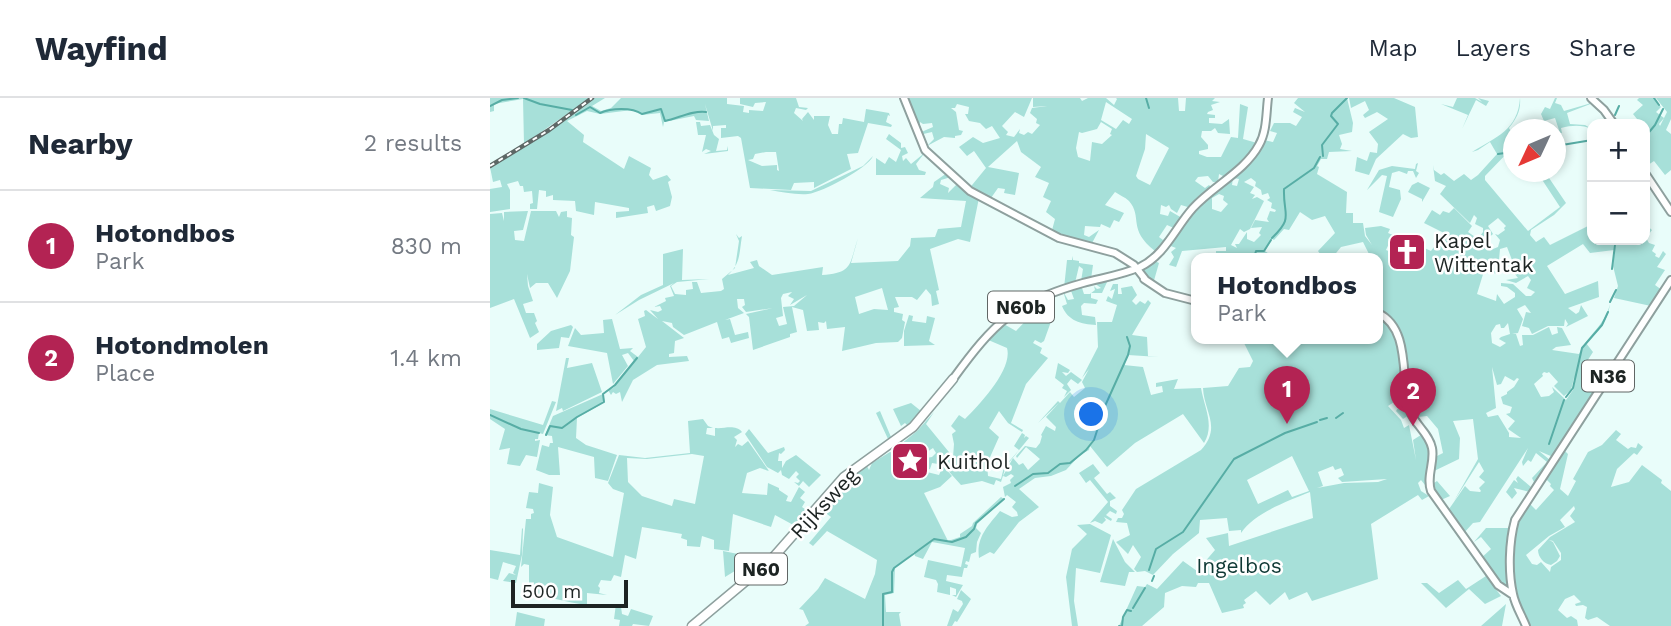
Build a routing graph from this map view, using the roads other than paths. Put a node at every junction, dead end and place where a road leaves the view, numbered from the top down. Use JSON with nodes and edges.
{"nodes":[{"id":1,"x":904,"y":98,"type":"edge"},
{"id":2,"x":1268,"y":98,"type":"edge"},
{"id":3,"x":1591,"y":98,"type":"edge"},
{"id":4,"x":1610,"y":119,"type":"edge"},
{"id":5,"x":1650,"y":180,"type":"edge"},
{"id":6,"x":1671,"y":212,"type":"edge"},
{"id":7,"x":1136,"y":269,"type":"junction"},
{"id":8,"x":1671,"y":281,"type":"edge"},
{"id":9,"x":1191,"y":300,"type":"edge"},
{"id":10,"x":1383,"y":316,"type":"edge"},
{"id":11,"x":953,"y":379,"type":"joint"},
{"id":12,"x":1512,"y":591,"type":"junction"},
{"id":13,"x":695,"y":626,"type":"edge"},
{"id":14,"x":1526,"y":626,"type":"edge"}],
"edges":[{"from":1,"to":7,"type":"main road"},
{"from":2,"to":7,"type":"main road","number":"N60b"},
{"from":3,"to":4,"type":"main road"},
{"from":5,"to":6,"type":"main road"},
{"from":7,"to":9,"type":"main road"},
{"from":7,"to":11,"type":"main road","name":"Rijksweg","number":"N60b"},
{"from":8,"to":12,"type":"main road","number":"N36"},
{"from":10,"to":12,"type":"main road"},
{"from":11,"to":13,"type":"highway","name":"Rijksweg","number":"N60"},
{"from":12,"to":14,"type":"main road","number":"N36"}]}
